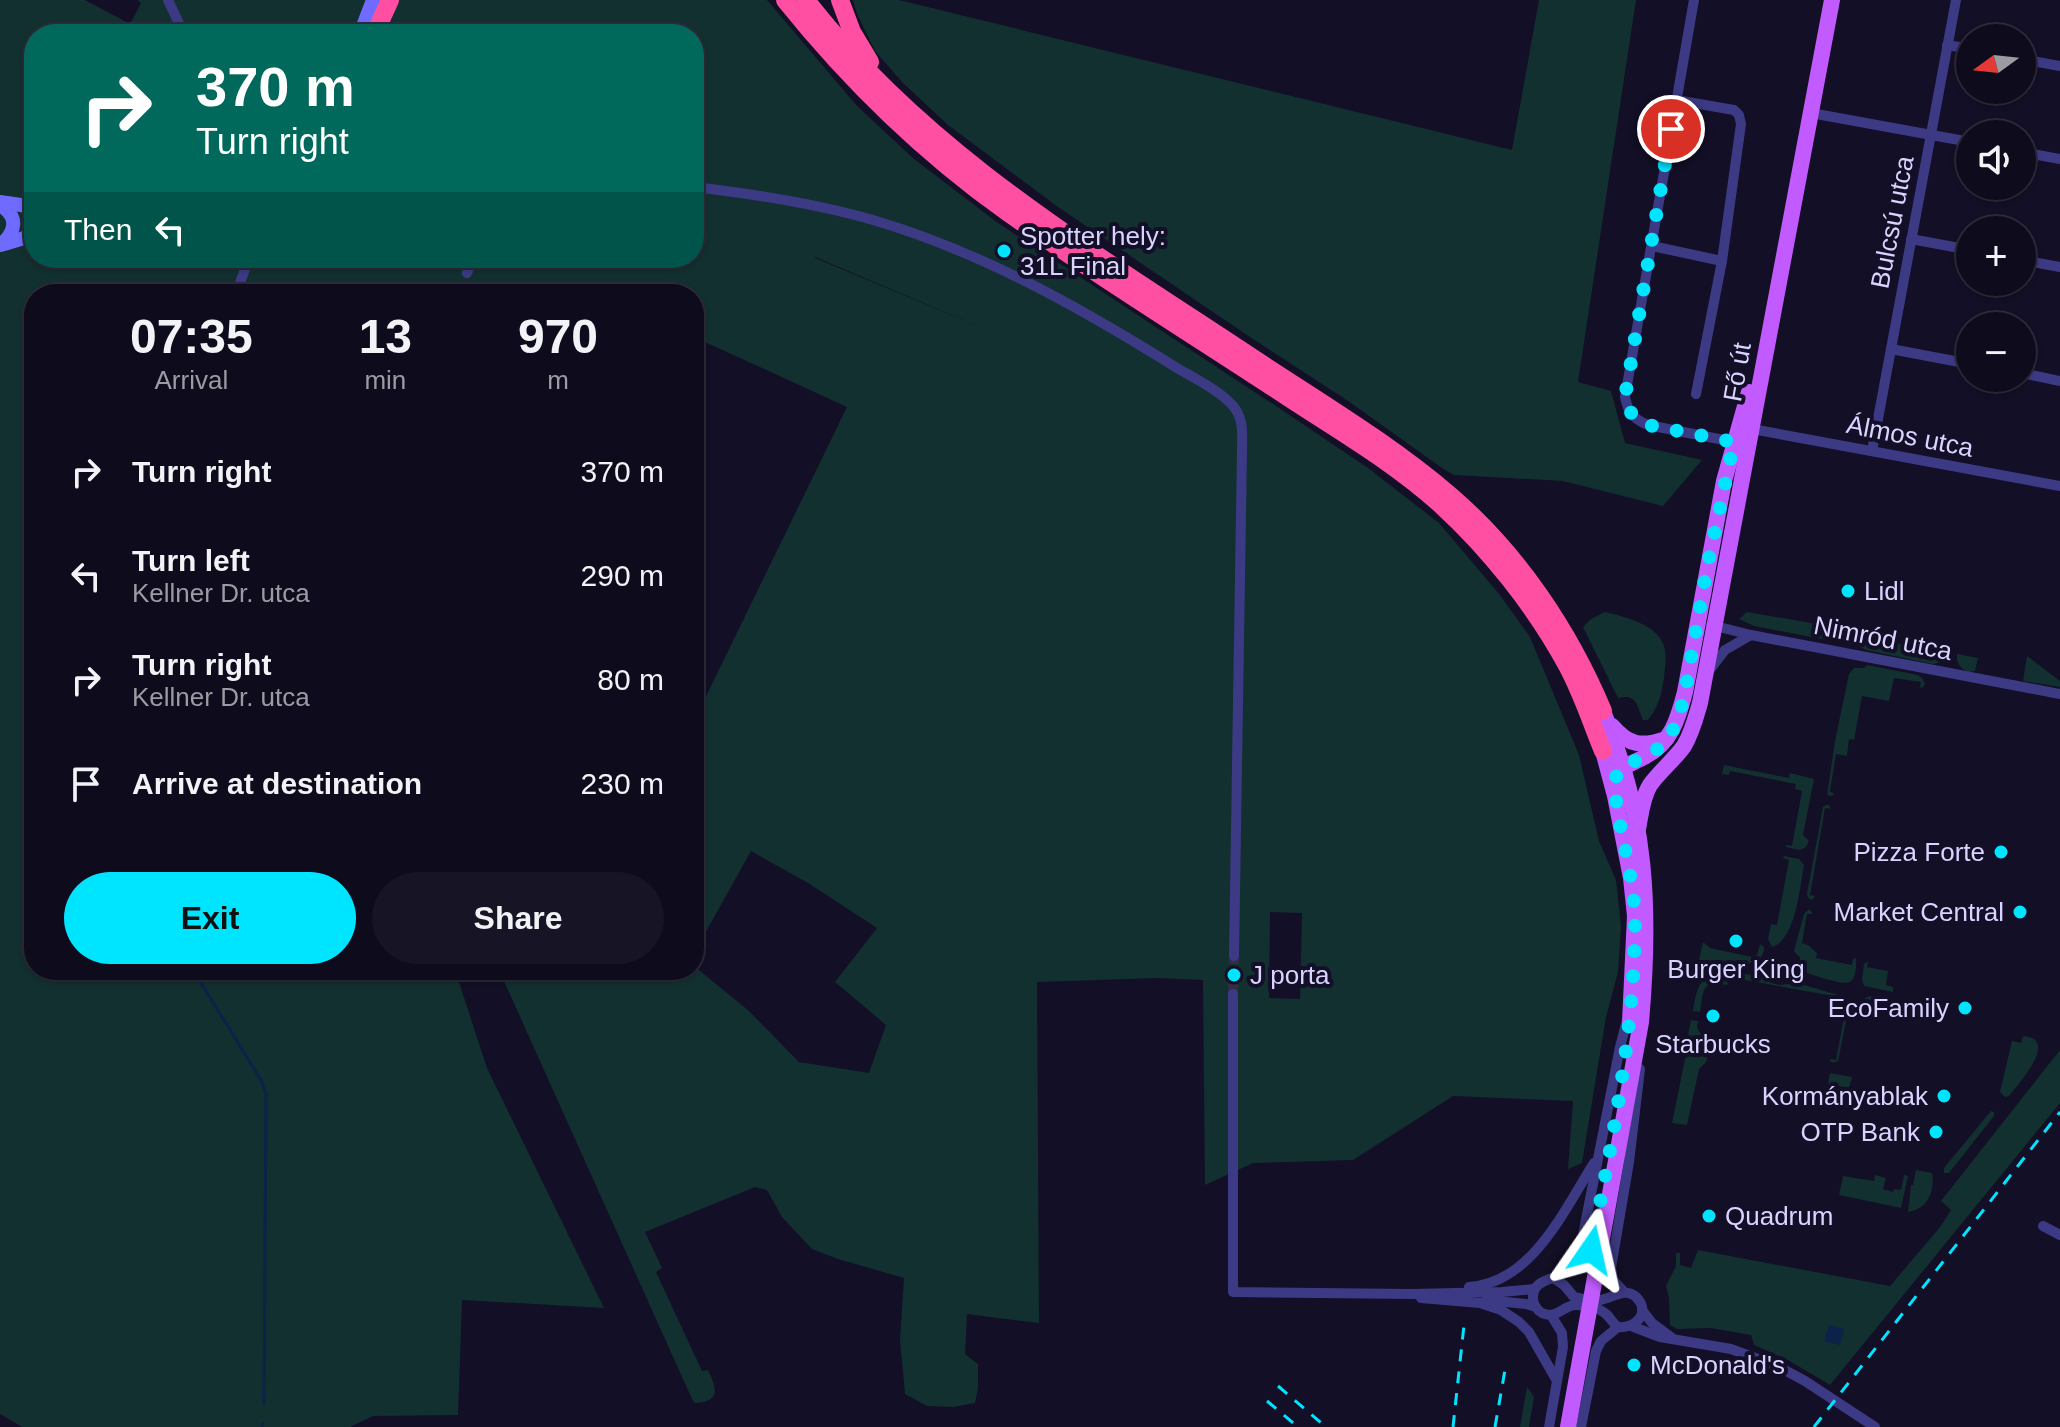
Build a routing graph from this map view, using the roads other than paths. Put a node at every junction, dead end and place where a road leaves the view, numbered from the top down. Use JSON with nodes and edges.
{"nodes":[{"id":1,"x":168,"y":0,"type":"edge"},
{"id":2,"x":373,"y":0,"type":"edge"},
{"id":3,"x":389,"y":0,"type":"edge"},
{"id":4,"x":785,"y":0,"type":"edge"},
{"id":5,"x":806,"y":0,"type":"edge"},
{"id":6,"x":840,"y":0,"type":"edge"},
{"id":7,"x":1694,"y":0,"type":"edge"},
{"id":8,"x":1832,"y":0,"type":"edge"},
{"id":9,"x":1956,"y":0,"type":"edge"},
{"id":10,"x":179,"y":24,"type":"edge"},
{"id":11,"x":364,"y":24,"type":"edge"},
{"id":12,"x":380,"y":24,"type":"edge"},
{"id":13,"x":1947,"y":45,"type":"junction"},
{"id":14,"x":1956,"y":47,"type":"edge"},
{"id":15,"x":2036,"y":62,"type":"edge"},
{"id":16,"x":2060,"y":66,"type":"edge"},
{"id":17,"x":885,"y":89,"type":"junction"},
{"id":18,"x":1676,"y":100,"type":"junction"},
{"id":19,"x":1811,"y":113,"type":"junction"},
{"id":20,"x":1931,"y":135,"type":"junction"},
{"id":21,"x":1956,"y":139,"type":"edge"},
{"id":22,"x":2036,"y":155,"type":"edge"},
{"id":23,"x":2060,"y":159,"type":"edge"},
{"id":24,"x":704,"y":188,"type":"edge"},
{"id":25,"x":0,"y":204,"type":"edge"},
{"id":26,"x":24,"y":206,"type":"edge"},
{"id":27,"x":24,"y":238,"type":"edge"},
{"id":28,"x":1911,"y":239,"type":"junction"},
{"id":29,"x":0,"y":245,"type":"edge"},
{"id":30,"x":1652,"y":246,"type":"junction"},
{"id":31,"x":1956,"y":247,"type":"edge"},
{"id":32,"x":1722,"y":261,"type":"junction"},
{"id":33,"x":2036,"y":263,"type":"edge"},
{"id":34,"x":2060,"y":267,"type":"edge"},
{"id":35,"x":469,"y":268,"type":"edge"},
{"id":36,"x":467,"y":273,"type":"dead end"},
{"id":37,"x":1770,"y":327,"type":"junction"},
{"id":38,"x":1891,"y":349,"type":"junction"},
{"id":39,"x":1956,"y":361,"type":"edge"},
{"id":40,"x":2036,"y":376,"type":"edge"},
{"id":41,"x":2060,"y":381,"type":"edge"},
{"id":42,"x":1696,"y":394,"type":"dead end"},
{"id":43,"x":1752,"y":429,"type":"junction"},
{"id":44,"x":1734,"y":442,"type":"junction"},
{"id":45,"x":1872,"y":451,"type":"junction"},
{"id":46,"x":1744,"y":474,"type":"junction"},
{"id":47,"x":2060,"y":486,"type":"edge"},
{"id":48,"x":1698,"y":620,"type":"junction"},
{"id":49,"x":1715,"y":626,"type":"junction"},
{"id":50,"x":1751,"y":635,"type":"junction"},
{"id":51,"x":1705,"y":677,"type":"junction"},
{"id":52,"x":2060,"y":694,"type":"edge"},
{"id":53,"x":1603,"y":711,"type":"junction"},
{"id":54,"x":1667,"y":739,"type":"junction"},
{"id":55,"x":1682,"y":749,"type":"junction"},
{"id":56,"x":1603,"y":751,"type":"junction"},
{"id":57,"x":1622,"y":771,"type":"junction"},
{"id":58,"x":1615,"y":796,"type":"junction"},
{"id":59,"x":1638,"y":829,"type":"junction"},
{"id":60,"x":1234,"y":956,"type":"tunnel mouth"},
{"id":61,"x":1233,"y":994,"type":"tunnel mouth"},
{"id":62,"x":1631,"y":1004,"type":"junction"},
{"id":63,"x":1641,"y":1022,"type":"junction"},
{"id":64,"x":1616,"y":1137,"type":"junction"},
{"id":65,"x":1598,"y":1158,"type":"junction"},
{"id":66,"x":2043,"y":1226,"type":"dead end"},
{"id":67,"x":2060,"y":1235,"type":"edge"},
{"id":68,"x":1555,"y":1279,"type":"junction"},
{"id":69,"x":1534,"y":1289,"type":"junction"},
{"id":70,"x":1567,"y":1289,"type":"junction"},
{"id":71,"x":1624,"y":1292,"type":"junction"},
{"id":72,"x":1412,"y":1294,"type":"junction"},
{"id":73,"x":1611,"y":1297,"type":"junction"},
{"id":74,"x":1566,"y":1306,"type":"junction"},
{"id":75,"x":1536,"y":1307,"type":"junction"},
{"id":76,"x":1642,"y":1310,"type":"junction"},
{"id":77,"x":1607,"y":1314,"type":"junction"},
{"id":78,"x":1551,"y":1315,"type":"junction"},
{"id":79,"x":1631,"y":1326,"type":"junction"},
{"id":80,"x":1618,"y":1327,"type":"junction"},
{"id":81,"x":1674,"y":1339,"type":"junction"},
{"id":82,"x":1575,"y":1364,"type":"junction"},
{"id":83,"x":1557,"y":1381,"type":"junction"},
{"id":84,"x":1549,"y":1427,"type":"edge"},
{"id":85,"x":1558,"y":1427,"type":"edge"},
{"id":86,"x":1568,"y":1427,"type":"edge"},
{"id":87,"x":1581,"y":1427,"type":"edge"},
{"id":88,"x":1875,"y":1427,"type":"edge"}],
"edges":[{"from":1,"to":10,"type":"street"},
{"from":2,"to":11,"type":"street"},
{"from":3,"to":12,"type":"highway"},
{"from":4,"to":56,"type":"highway"},
{"from":5,"to":17,"type":"highway"},
{"from":6,"to":17,"type":"highway"},
{"from":7,"to":18,"type":"street"},
{"from":8,"to":19,"type":"main road","name":"Fő út"},
{"from":9,"to":13,"type":"street","name":"Bulcsú utca"},
{"from":13,"to":14,"type":"street"},
{"from":13,"to":20,"type":"street","name":"Bulcsú utca"},
{"from":15,"to":16,"type":"street"},
{"from":17,"to":53,"type":"highway"},
{"from":18,"to":30,"type":"street"},
{"from":18,"to":32,"type":"street"},
{"from":19,"to":20,"type":"street"},
{"from":19,"to":37,"type":"main road","name":"Fő út"},
{"from":20,"to":21,"type":"street"},
{"from":20,"to":28,"type":"street","name":"Bulcsú utca"},
{"from":22,"to":23,"type":"street"},
{"from":24,"to":60,"type":"street"},
{"from":25,"to":26,"type":"street"},
{"from":25,"to":29,"type":"street"},
{"from":27,"to":29,"type":"street"},
{"from":28,"to":31,"type":"street"},
{"from":28,"to":38,"type":"street","name":"Bulcsú utca"},
{"from":30,"to":32,"type":"street"},
{"from":30,"to":44,"type":"street"},
{"from":32,"to":42,"type":"street"},
{"from":33,"to":34,"type":"street"},
{"from":35,"to":36,"type":"street"},
{"from":37,"to":43,"type":"main road","name":"Fő út"},
{"from":37,"to":44,"type":"main road"},
{"from":38,"to":39,"type":"street"},
{"from":38,"to":45,"type":"street","name":"Bulcsú utca"},
{"from":40,"to":41,"type":"street"},
{"from":43,"to":45,"type":"street","name":"Álmos utca"},
{"from":43,"to":46,"type":"main road","name":"Fő út"},
{"from":44,"to":46,"type":"main road"},
{"from":44,"to":48,"type":"main road"},
{"from":45,"to":47,"type":"street","name":"Álmos utca"},
{"from":46,"to":49,"type":"main road","name":"Fő út"},
{"from":48,"to":49,"type":"street","name":"Nimród utca"},
{"from":48,"to":54,"type":"main road"},
{"from":49,"to":50,"type":"street","name":"Nimród utca"},
{"from":49,"to":51,"type":"main road","name":"Fő út"},
{"from":50,"to":51,"type":"street"},
{"from":50,"to":52,"type":"street","name":"Nimród utca"},
{"from":51,"to":55,"type":"main road","name":"Fő út"},
{"from":53,"to":54,"type":"main road"},
{"from":53,"to":57,"type":"main road"},
{"from":54,"to":57,"type":"main road"},
{"from":55,"to":57,"type":"main road"},
{"from":55,"to":59,"type":"main road"},
{"from":56,"to":57,"type":"main road"},
{"from":56,"to":58,"type":"main road"},
{"from":57,"to":58,"type":"main road"},
{"from":57,"to":59,"type":"main road"},
{"from":58,"to":62,"type":"main road"},
{"from":59,"to":63,"type":"main road"},
{"from":61,"to":72,"type":"street"},
{"from":62,"to":64,"type":"main road"},
{"from":62,"to":65,"type":"street"},
{"from":63,"to":64,"type":"main road"},
{"from":63,"to":71,"type":"street"},
{"from":64,"to":82,"type":"main road"},
{"from":65,"to":68,"type":"street"},
{"from":65,"to":72,"type":"street"},
{"from":66,"to":67,"type":"street"},
{"from":68,"to":69,"type":"street"},
{"from":68,"to":70,"type":"street"},
{"from":69,"to":72,"type":"street"},
{"from":69,"to":75,"type":"street"},
{"from":70,"to":73,"type":"street"},
{"from":70,"to":74,"type":"street"},
{"from":71,"to":73,"type":"street"},
{"from":71,"to":76,"type":"street"},
{"from":72,"to":75,"type":"street"},
{"from":72,"to":83,"type":"street"},
{"from":73,"to":77,"type":"street"},
{"from":74,"to":77,"type":"street"},
{"from":74,"to":78,"type":"street"},
{"from":75,"to":78,"type":"street"},
{"from":76,"to":79,"type":"street"},
{"from":76,"to":81,"type":"street"},
{"from":77,"to":80,"type":"street"},
{"from":78,"to":83,"type":"street"},
{"from":79,"to":80,"type":"street"},
{"from":79,"to":81,"type":"street"},
{"from":80,"to":87,"type":"street"},
{"from":81,"to":88,"type":"street"},
{"from":82,"to":85,"type":"main road"},
{"from":82,"to":86,"type":"main road"},
{"from":83,"to":84,"type":"street"}]}
